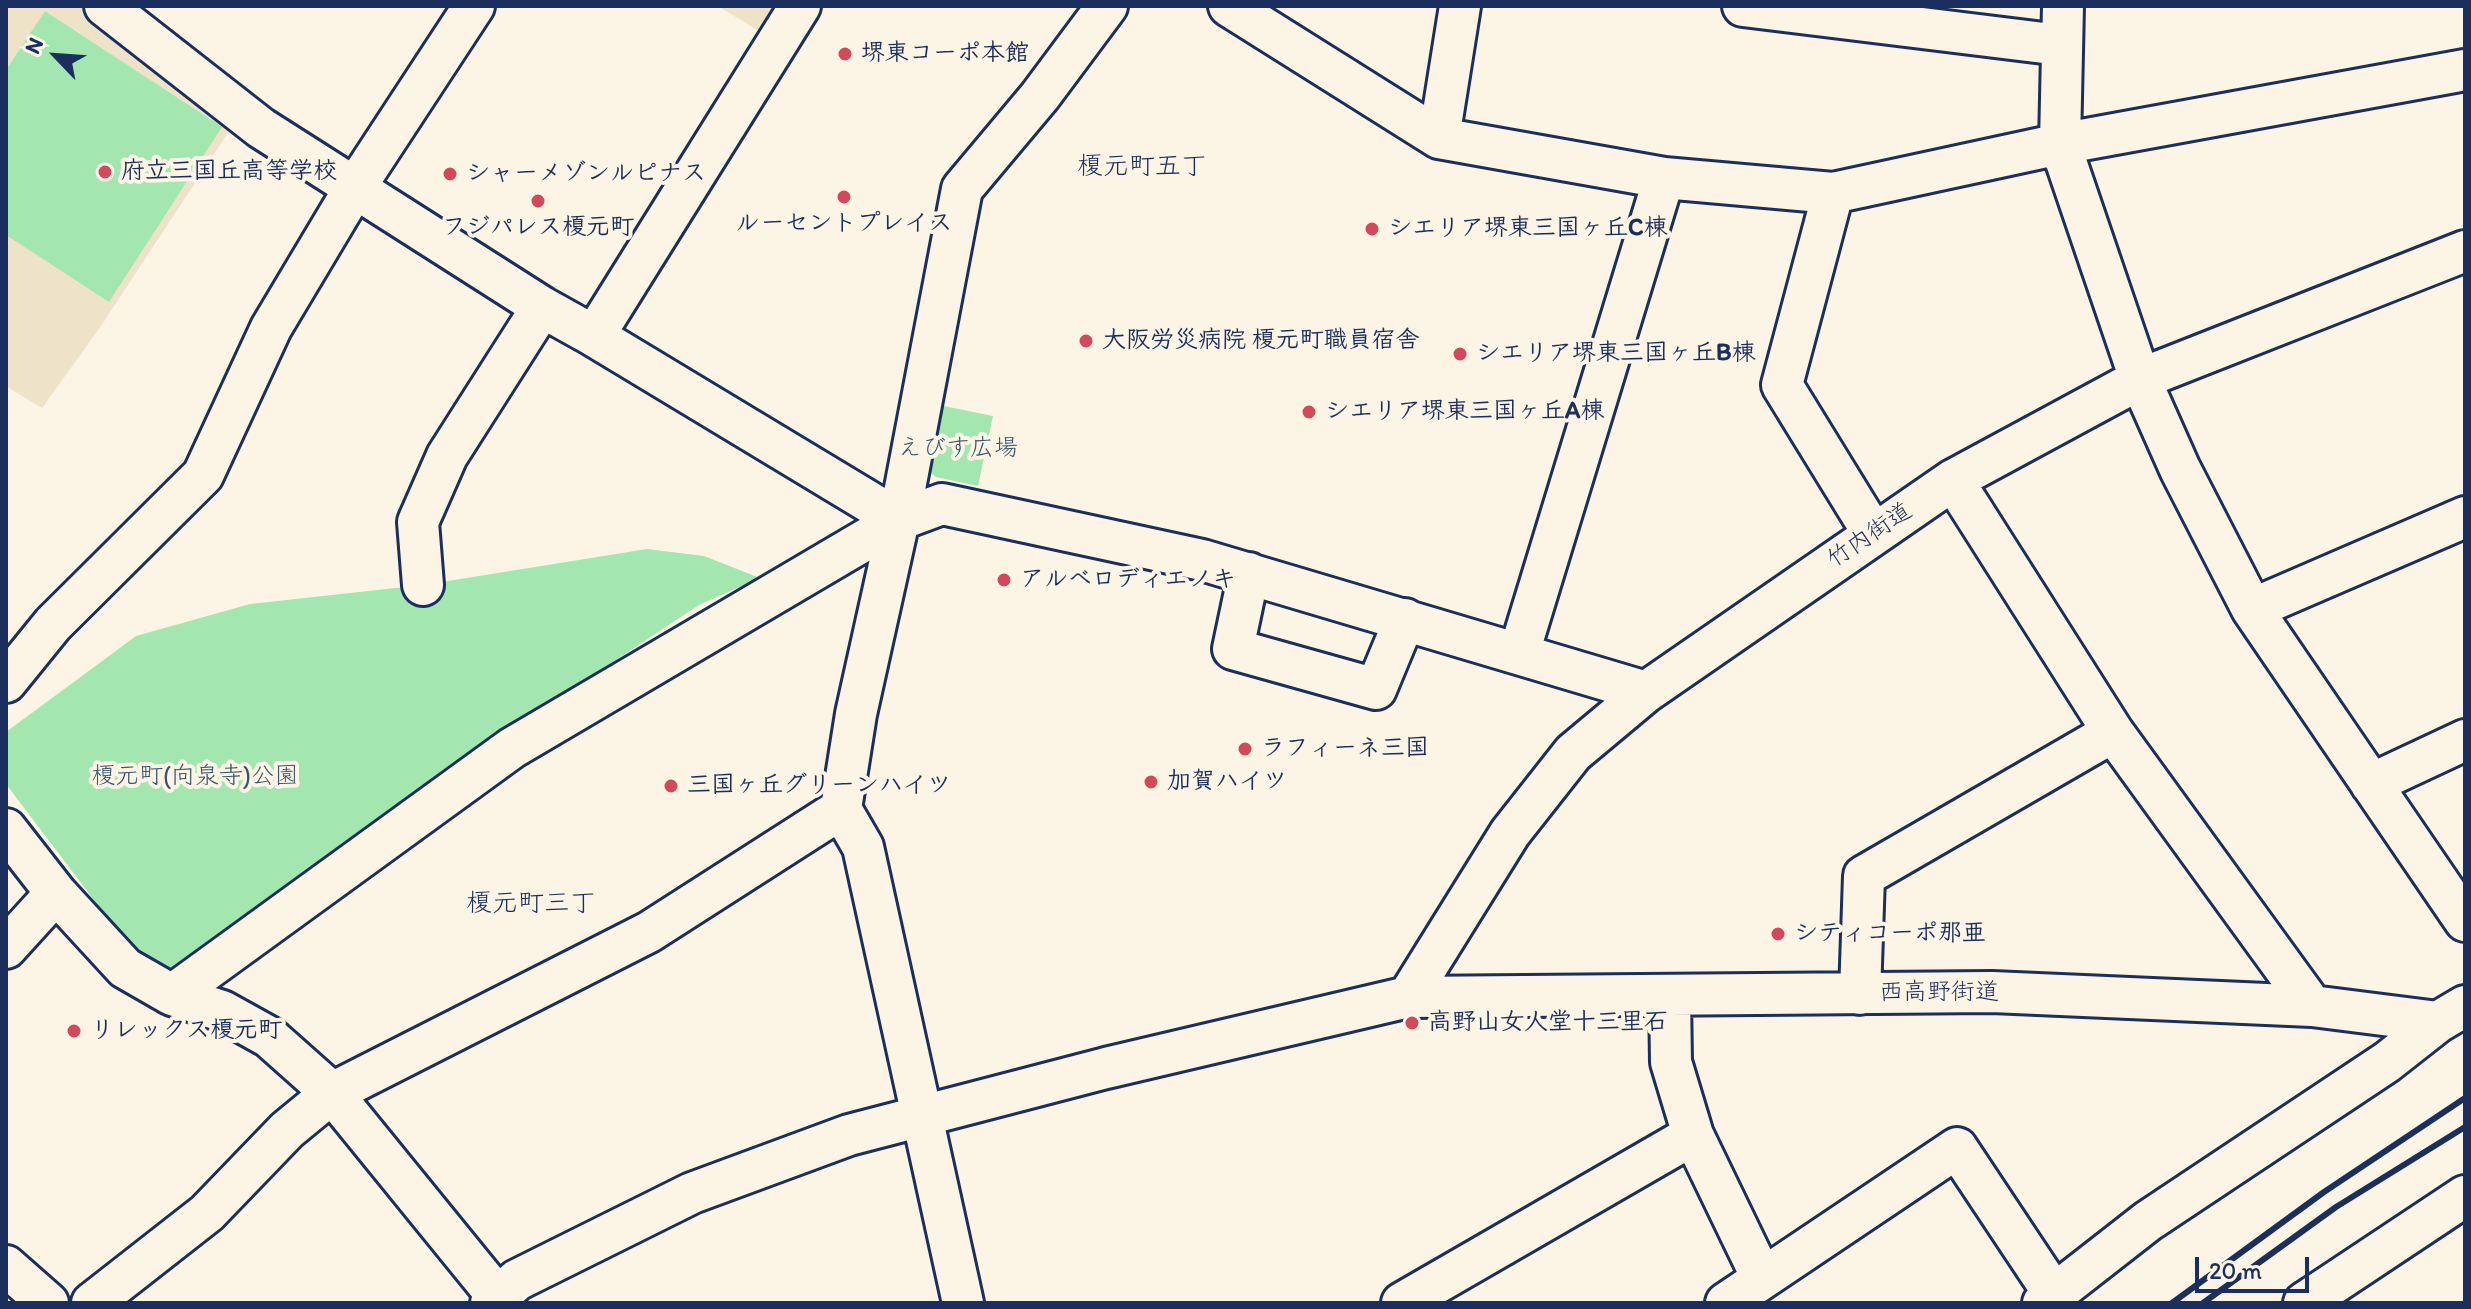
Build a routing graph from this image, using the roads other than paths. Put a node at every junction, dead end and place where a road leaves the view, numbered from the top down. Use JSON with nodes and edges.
{"nodes":[{"id":1,"x":105,"y":6,"type":"edge"},
{"id":2,"x":474,"y":6,"type":"edge"},
{"id":3,"x":800,"y":6,"type":"edge"},
{"id":4,"x":1107,"y":6,"type":"edge"},
{"id":5,"x":1229,"y":6,"type":"edge"},
{"id":6,"x":1460,"y":6,"type":"edge"},
{"id":7,"x":1743,"y":6,"type":"edge"},
{"id":8,"x":2062,"y":25,"type":"edge"},
{"id":9,"x":2465,"y":70,"type":"edge"},
{"id":10,"x":1439,"y":138,"type":"junction"},
{"id":11,"x":2060,"y":144,"type":"junction"},
{"id":12,"x":1664,"y":178,"type":"junction"},
{"id":13,"x":354,"y":189,"type":"junction"},
{"id":14,"x":1833,"y":193,"type":"junction"},
{"id":15,"x":2465,"y":251,"type":"edge"},
{"id":16,"x":542,"y":307,"type":"junction"},
{"id":17,"x":594,"y":336,"type":"junction"},
{"id":18,"x":2140,"y":379,"type":"junction"},
{"id":19,"x":1953,"y":480,"type":"junction"},
{"id":20,"x":2465,"y":517,"type":"edge"},
{"id":21,"x":899,"y":520,"type":"junction"},
{"id":22,"x":1873,"y":533,"type":"junction"},
{"id":23,"x":1249,"y":573,"type":"junction"},
{"id":24,"x":423,"y":585,"type":"dead end"},
{"id":25,"x":2252,"y":609,"type":"junction"},
{"id":26,"x":1405,"y":619,"type":"junction"},
{"id":27,"x":1519,"y":653,"type":"junction"},
{"id":28,"x":8,"y":676,"type":"edge"},
{"id":29,"x":1646,"y":692,"type":"junction"},
{"id":30,"x":2113,"y":732,"type":"junction"},
{"id":31,"x":2465,"y":740,"type":"edge"},
{"id":32,"x":2371,"y":784,"type":"junction"},
{"id":33,"x":841,"y":809,"type":"junction"},
{"id":34,"x":6,"y":829,"type":"edge"},
{"id":35,"x":56,"y":893,"type":"junction"},
{"id":36,"x":2465,"y":921,"type":"edge"},
{"id":37,"x":6,"y":948,"type":"edge"},
{"id":38,"x":1860,"y":994,"type":"junction"},
{"id":39,"x":172,"y":995,"type":"junction"},
{"id":40,"x":1670,"y":996,"type":"junction"},
{"id":41,"x":1408,"y":997,"type":"junction"},
{"id":42,"x":2312,"y":1006,"type":"junction"},
{"id":43,"x":2451,"y":1014,"type":"edge"},
{"id":44,"x":332,"y":1093,"type":"junction"},
{"id":45,"x":920,"y":1116,"type":"junction"},
{"id":46,"x":1693,"y":1135,"type":"junction"},
{"id":47,"x":2465,"y":1196,"type":"edge"},
{"id":48,"x":6,"y":1266,"type":"edge"},
{"id":49,"x":1762,"y":1278,"type":"junction"},
{"id":50,"x":2049,"y":1299,"type":"edge"},
{"id":51,"x":494,"y":1300,"type":"edge"},
{"id":52,"x":48,"y":1303,"type":"edge"},
{"id":53,"x":92,"y":1303,"type":"edge"},
{"id":54,"x":963,"y":1303,"type":"edge"},
{"id":55,"x":1402,"y":1303,"type":"edge"},
{"id":56,"x":1726,"y":1303,"type":"edge"},
{"id":57,"x":2304,"y":1303,"type":"edge"}],
"edges":[{"from":1,"to":13,"type":"street"},
{"from":2,"to":13,"type":"street"},
{"from":3,"to":17,"type":"street"},
{"from":4,"to":21,"type":"street"},
{"from":5,"to":10,"type":"street"},
{"from":6,"to":10,"type":"street"},
{"from":7,"to":8,"type":"street"},
{"from":8,"to":11,"type":"street"},
{"from":9,"to":11,"type":"street"},
{"from":10,"to":12,"type":"street"},
{"from":11,"to":14,"type":"street"},
{"from":11,"to":18,"type":"street"},
{"from":12,"to":14,"type":"street"},
{"from":12,"to":27,"type":"street"},
{"from":13,"to":16,"type":"street"},
{"from":13,"to":28,"type":"street"},
{"from":14,"to":22,"type":"street"},
{"from":15,"to":18,"type":"street","name":"竹内街道"},
{"from":16,"to":17,"type":"street"},
{"from":16,"to":24,"type":"street"},
{"from":17,"to":21,"type":"street"},
{"from":18,"to":19,"type":"street","name":"竹内街道"},
{"from":18,"to":25,"type":"street"},
{"from":19,"to":22,"type":"street","name":"竹内街道"},
{"from":19,"to":30,"type":"street"},
{"from":20,"to":25,"type":"street"},
{"from":21,"to":23,"type":"street"},
{"from":21,"to":33,"type":"street"},
{"from":21,"to":39,"type":"street"},
{"from":22,"to":29,"type":"street","name":"竹内街道"},
{"from":23,"to":26,"type":"street"},
{"from":23,"to":26,"type":"street"},
{"from":25,"to":32,"type":"street"},
{"from":26,"to":27,"type":"street"},
{"from":27,"to":29,"type":"street"},
{"from":29,"to":41,"type":"street","name":"竹内街道"},
{"from":30,"to":38,"type":"street"},
{"from":30,"to":42,"type":"street"},
{"from":31,"to":32,"type":"street"},
{"from":32,"to":36,"type":"street"},
{"from":33,"to":44,"type":"street"},
{"from":33,"to":45,"type":"street"},
{"from":34,"to":35,"type":"street"},
{"from":35,"to":37,"type":"street"},
{"from":35,"to":39,"type":"street"},
{"from":38,"to":40,"type":"street","name":"西高野街道"},
{"from":38,"to":42,"type":"street","name":"西高野街道"},
{"from":39,"to":44,"type":"street"},
{"from":40,"to":41,"type":"street","name":"西高野街道"},
{"from":40,"to":46,"type":"street"},
{"from":41,"to":45,"type":"street","name":"西高野街道"},
{"from":42,"to":43,"type":"street","name":"西高野街道"},
{"from":43,"to":50,"type":"street"},
{"from":44,"to":51,"type":"street"},
{"from":44,"to":53,"type":"street"},
{"from":45,"to":51,"type":"street","name":"西高野街道"},
{"from":45,"to":54,"type":"street"},
{"from":46,"to":49,"type":"street"},
{"from":46,"to":55,"type":"street"},
{"from":47,"to":57,"type":"street"},
{"from":48,"to":52,"type":"street"},
{"from":49,"to":50,"type":"street"},
{"from":49,"to":56,"type":"street"}]}
